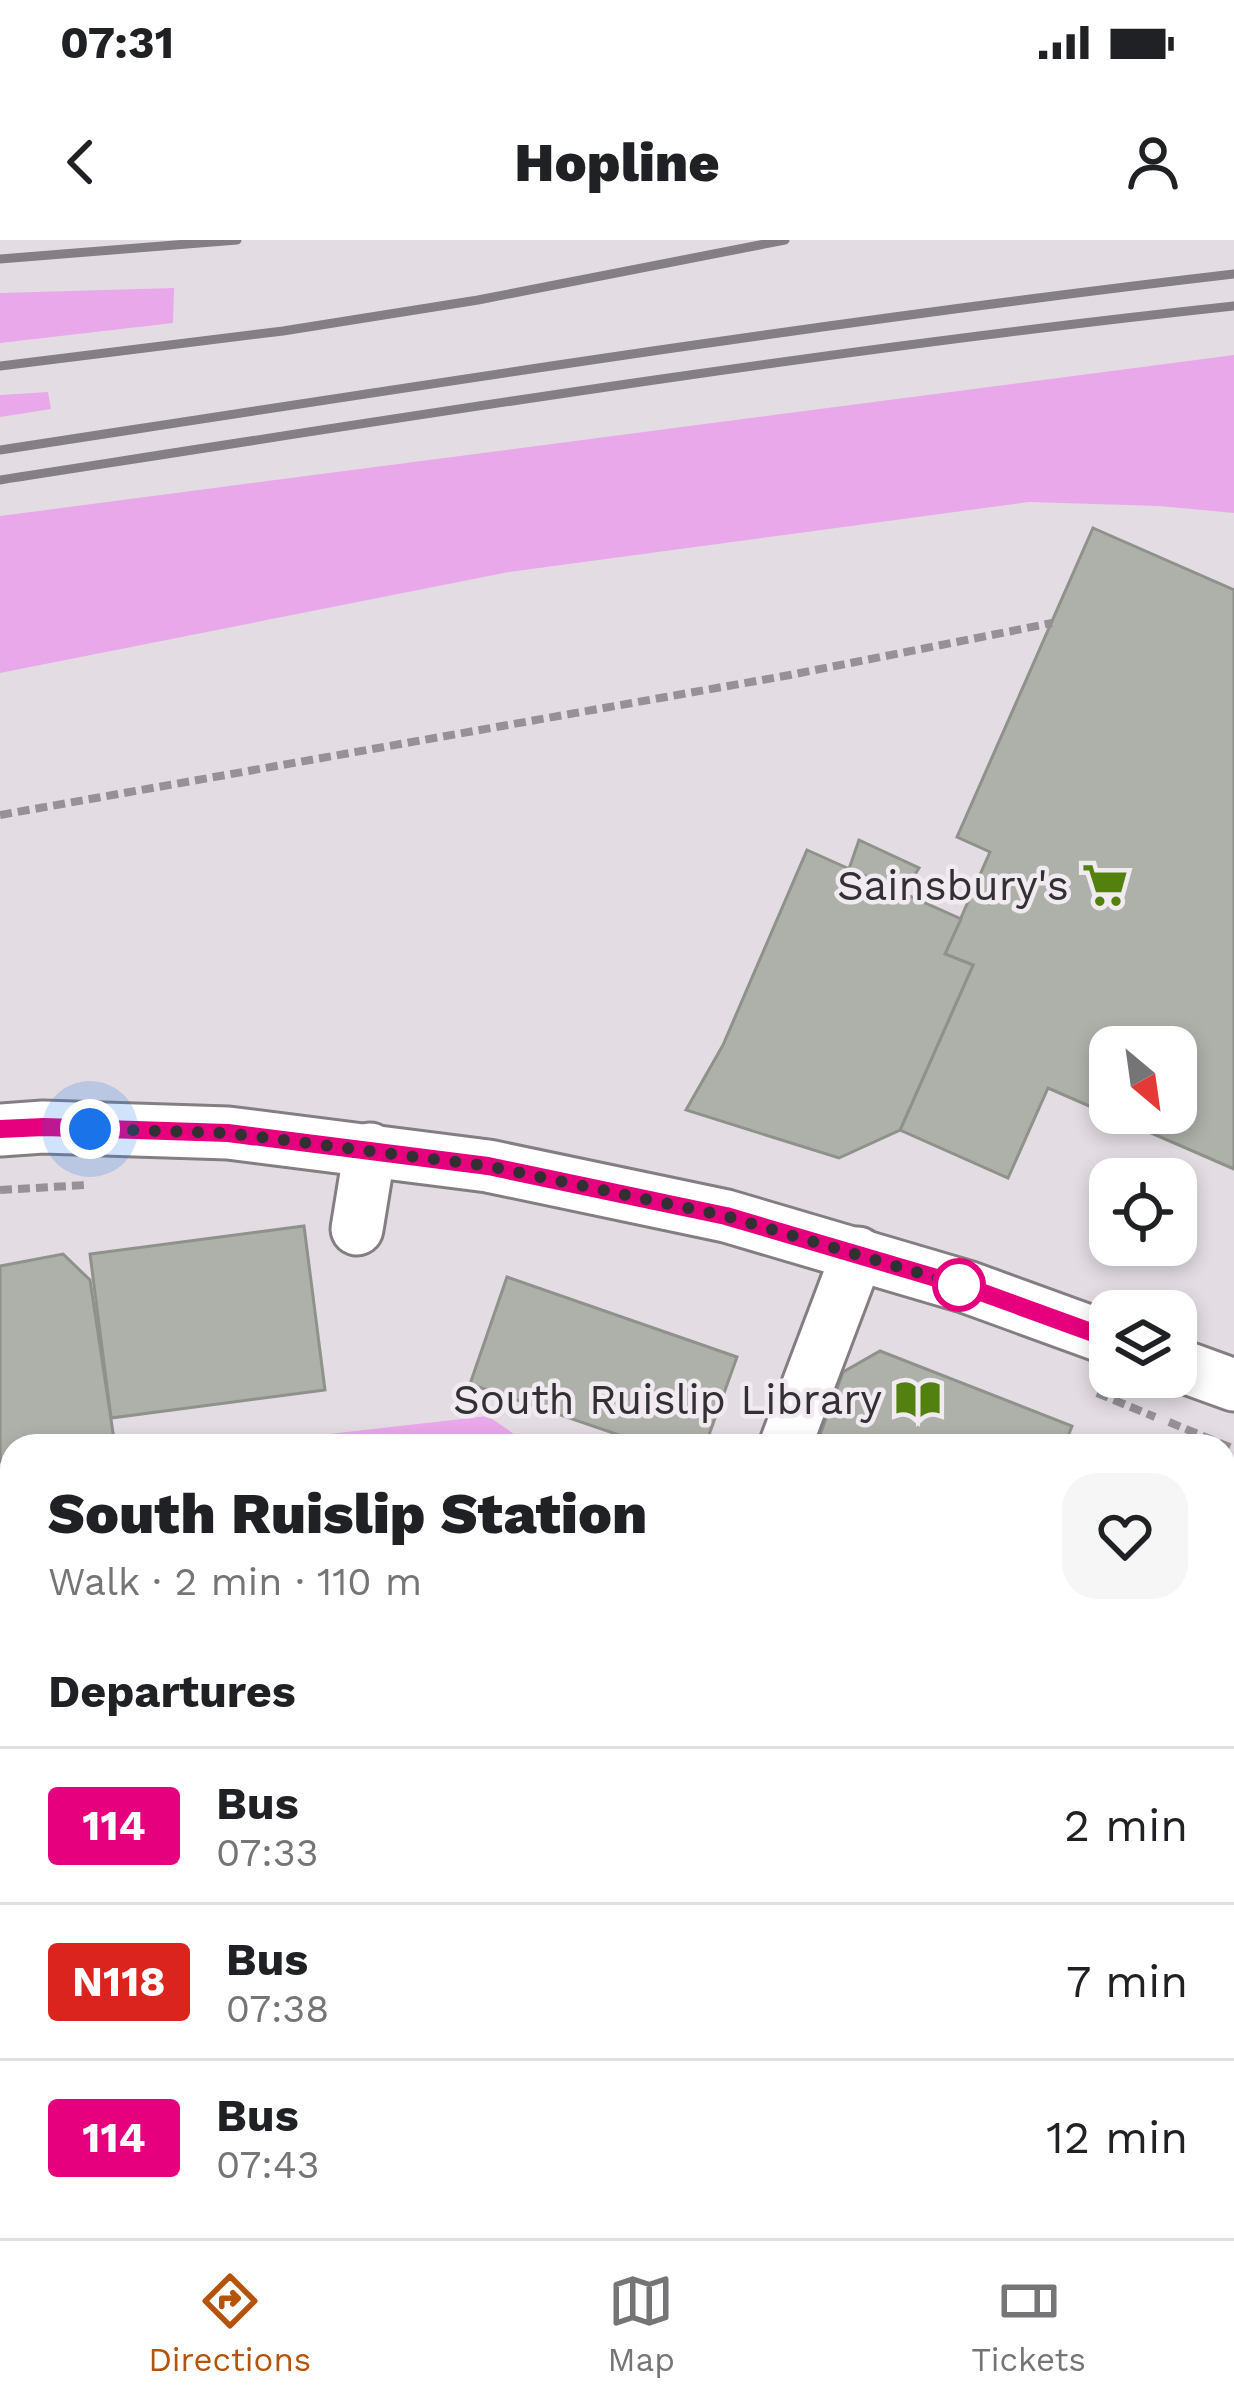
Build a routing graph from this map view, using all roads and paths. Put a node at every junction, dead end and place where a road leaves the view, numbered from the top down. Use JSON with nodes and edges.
{"nodes":[{"id":1,"x":1052,"y":623,"type":"dead end"},
{"id":2,"x":0,"y":815,"type":"edge"},
{"id":3,"x":0,"y":1130,"type":"edge"},
{"id":4,"x":370,"y":1149,"type":"junction"},
{"id":5,"x":357,"y":1229,"type":"dead end"},
{"id":6,"x":858,"y":1253,"type":"junction"},
{"id":7,"x":1089,"y":1332,"type":"edge"},
{"id":8,"x":1197,"y":1372,"type":"edge"},
{"id":9,"x":1234,"y":1385,"type":"edge"},
{"id":10,"x":790,"y":1434,"type":"edge"}],
"edges":[{"from":1,"to":2,"type":"path"},
{"from":3,"to":4,"type":"street"},
{"from":4,"to":5,"type":"street"},
{"from":4,"to":6,"type":"street"},
{"from":6,"to":7,"type":"street"},
{"from":6,"to":10,"type":"street"},
{"from":8,"to":9,"type":"street"}]}
